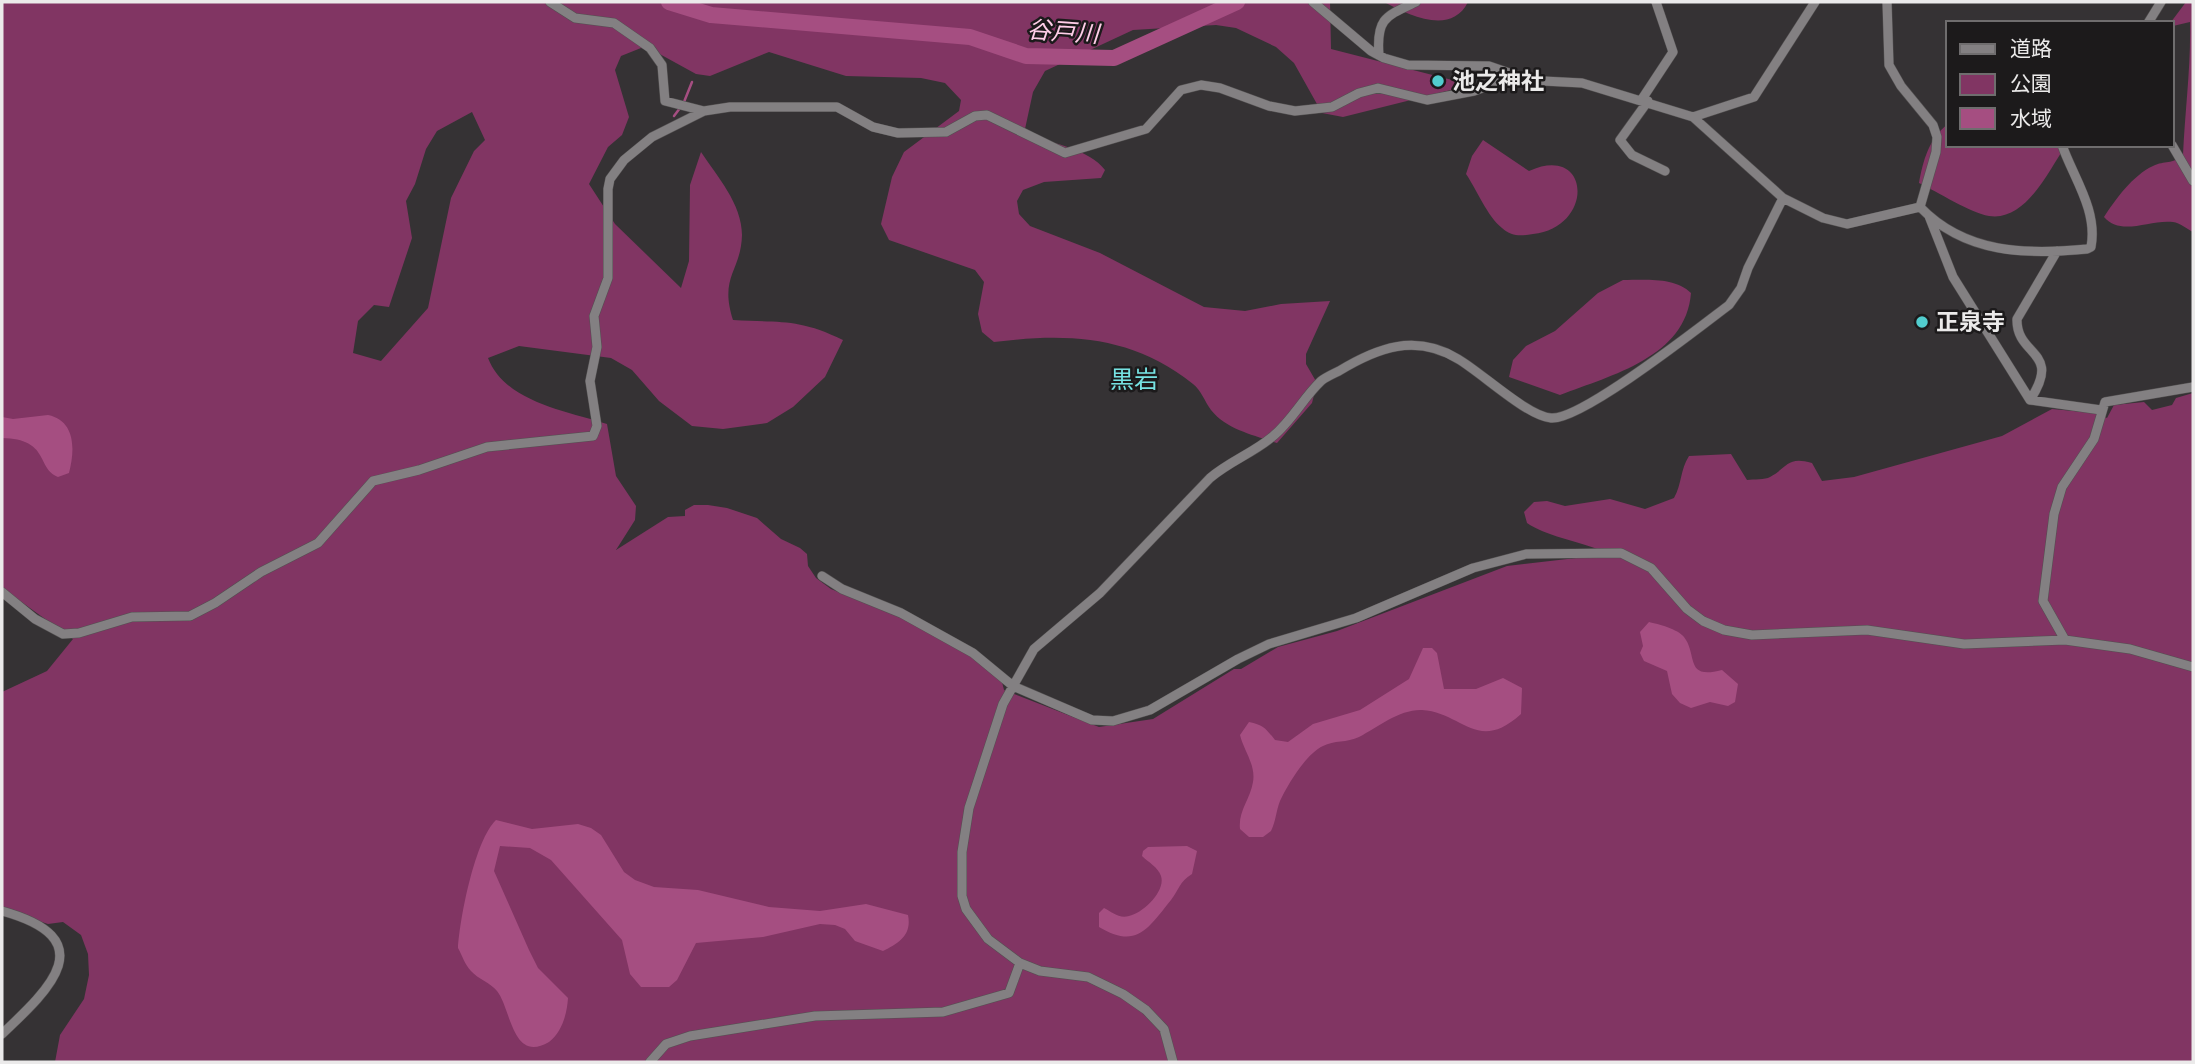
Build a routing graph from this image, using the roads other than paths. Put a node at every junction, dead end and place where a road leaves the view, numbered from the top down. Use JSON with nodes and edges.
{"nodes":[{"id":1,"x":550,"y":2,"type":"edge"},
{"id":2,"x":1313,"y":2,"type":"edge"},
{"id":3,"x":1416,"y":2,"type":"edge"},
{"id":4,"x":1656,"y":2,"type":"edge"},
{"id":5,"x":1815,"y":2,"type":"edge"},
{"id":6,"x":1887,"y":2,"type":"edge"},
{"id":7,"x":2161,"y":2,"type":"edge"},
{"id":8,"x":2149,"y":21,"type":"edge"},
{"id":9,"x":1379,"y":55,"type":"junction"},
{"id":10,"x":1525,"y":78,"type":"junction"},
{"id":11,"x":1645,"y":100,"type":"junction"},
{"id":12,"x":701,"y":109,"type":"junction"},
{"id":13,"x":1693,"y":117,"type":"junction"},
{"id":14,"x":2063,"y":147,"type":"edge"},
{"id":15,"x":2173,"y":147,"type":"edge"},
{"id":16,"x":1665,"y":171,"type":"dead end"},
{"id":17,"x":2193,"y":181,"type":"edge"},
{"id":18,"x":1783,"y":198,"type":"junction"},
{"id":19,"x":1920,"y":207,"type":"junction"},
{"id":20,"x":1929,"y":216,"type":"junction"},
{"id":21,"x":2057,"y":251,"type":"junction"},
{"id":22,"x":2193,"y":387,"type":"edge"},
{"id":23,"x":2030,"y":400,"type":"junction"},
{"id":24,"x":2101,"y":410,"type":"junction"},
{"id":25,"x":822,"y":576,"type":"dead end"},
{"id":26,"x":2,"y":592,"type":"edge"},
{"id":27,"x":2065,"y":640,"type":"junction"},
{"id":28,"x":2193,"y":667,"type":"edge"},
{"id":29,"x":1013,"y":686,"type":"junction"},
{"id":30,"x":2,"y":911,"type":"edge"},
{"id":31,"x":1020,"y":963,"type":"junction"},
{"id":32,"x":2,"y":1034,"type":"edge"},
{"id":33,"x":650,"y":1062,"type":"edge"},
{"id":34,"x":1173,"y":1062,"type":"edge"}],
"edges":[{"from":1,"to":12,"type":"street"},
{"from":2,"to":9,"type":"street"},
{"from":3,"to":9,"type":"street"},
{"from":4,"to":11,"type":"street"},
{"from":5,"to":13,"type":"street"},
{"from":6,"to":19,"type":"street"},
{"from":7,"to":8,"type":"street"},
{"from":9,"to":10,"type":"street"},
{"from":10,"to":11,"type":"street"},
{"from":10,"to":12,"type":"street"},
{"from":11,"to":13,"type":"street"},
{"from":11,"to":16,"type":"street"},
{"from":12,"to":26,"type":"street"},
{"from":13,"to":18,"type":"street"},
{"from":14,"to":21,"type":"street"},
{"from":15,"to":17,"type":"street"},
{"from":18,"to":19,"type":"street"},
{"from":18,"to":29,"type":"street"},
{"from":19,"to":20,"type":"street"},
{"from":20,"to":21,"type":"street"},
{"from":20,"to":23,"type":"street"},
{"from":21,"to":23,"type":"street"},
{"from":22,"to":24,"type":"street"},
{"from":23,"to":24,"type":"street"},
{"from":24,"to":27,"type":"street"},
{"from":25,"to":29,"type":"street"},
{"from":27,"to":28,"type":"street"},
{"from":27,"to":29,"type":"street"},
{"from":29,"to":31,"type":"street"},
{"from":30,"to":32,"type":"street"},
{"from":31,"to":33,"type":"street"},
{"from":31,"to":34,"type":"street"}]}
